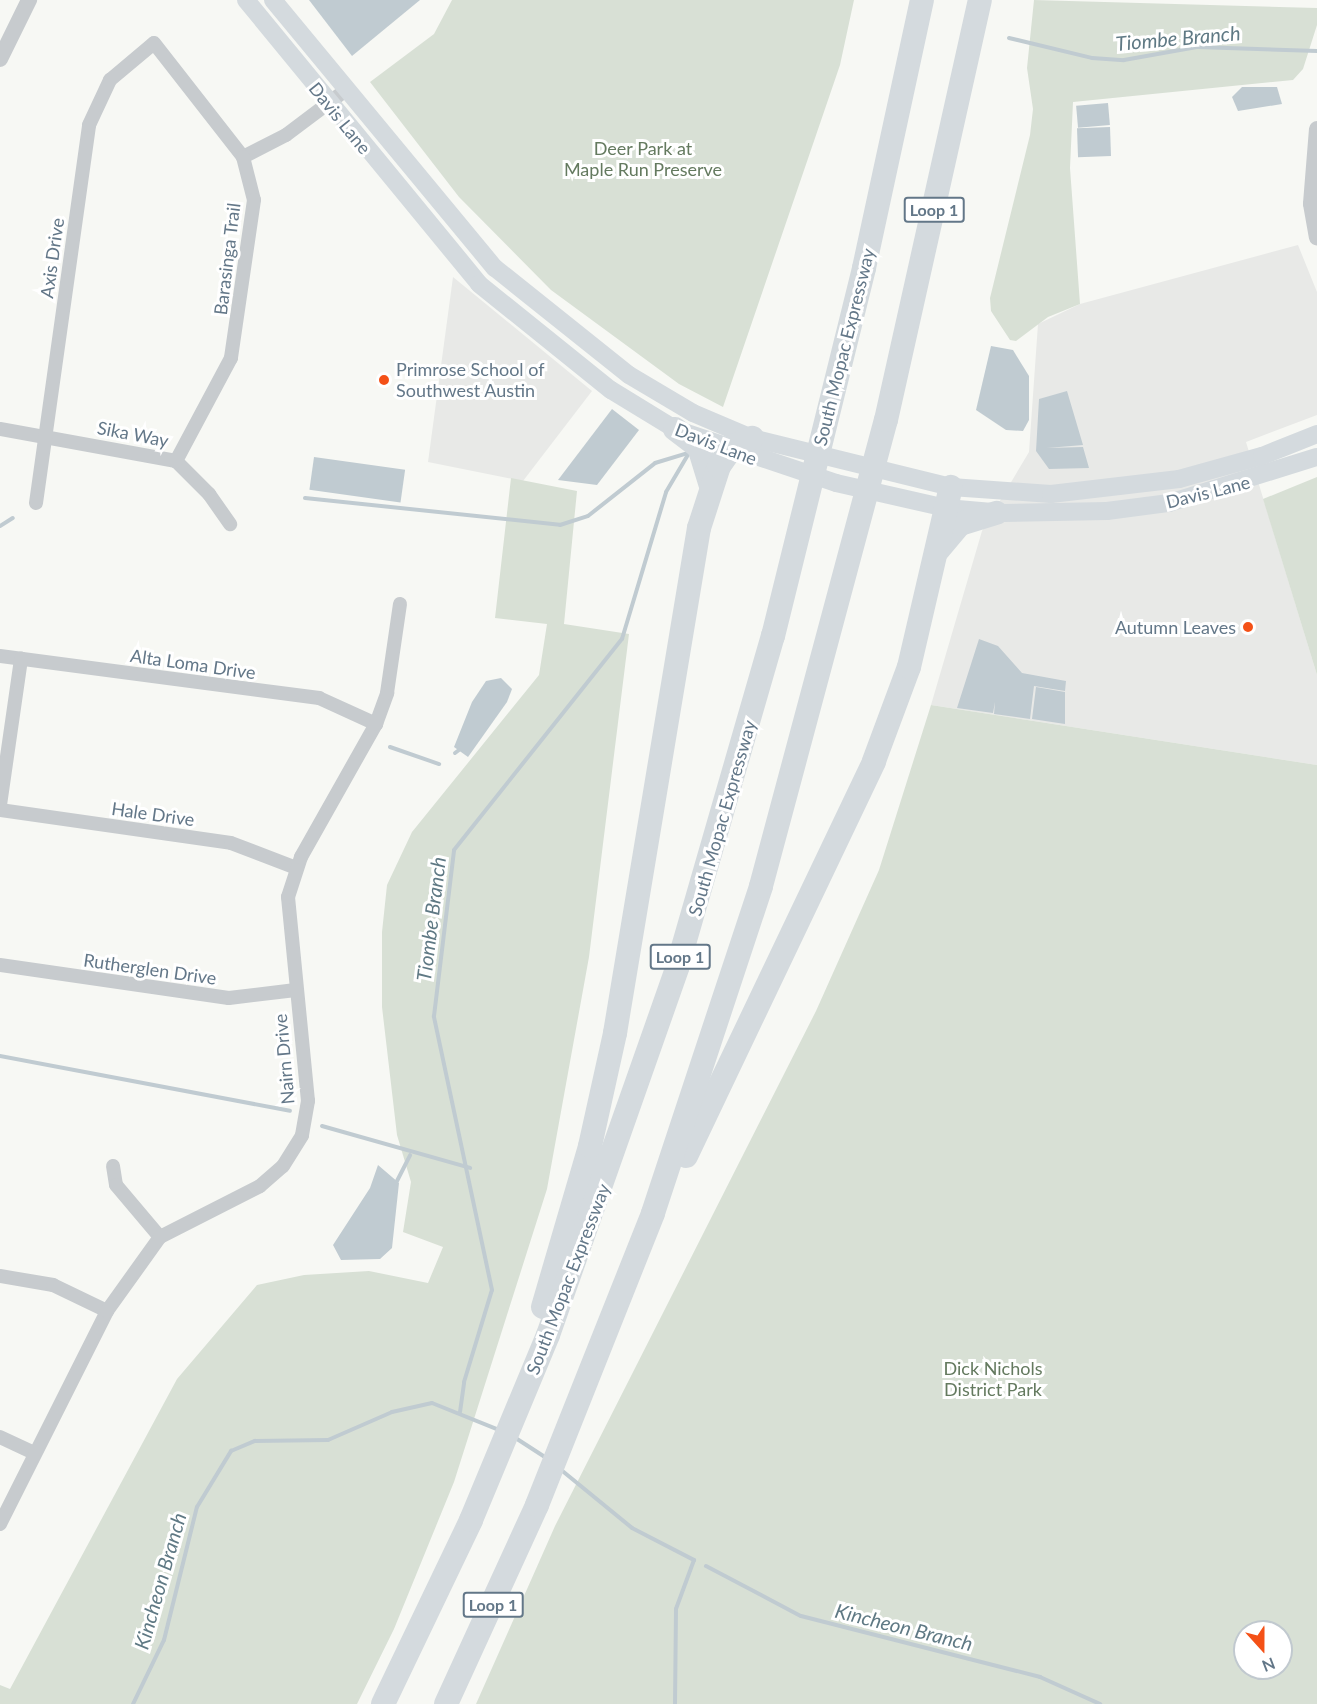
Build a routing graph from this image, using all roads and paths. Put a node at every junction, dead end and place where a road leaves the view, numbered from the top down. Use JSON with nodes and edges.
{"nodes":[{"id":1,"x":29,"y":0,"type":"edge"},
{"id":2,"x":246,"y":0,"type":"edge"},
{"id":3,"x":273,"y":0,"type":"edge"},
{"id":4,"x":922,"y":0,"type":"edge"},
{"id":5,"x":980,"y":0,"type":"edge"},
{"id":6,"x":154,"y":43,"type":"joint"},
{"id":7,"x":0,"y":59,"type":"edge"},
{"id":8,"x":346,"y":90,"type":"junction"},
{"id":9,"x":328,"y":103,"type":"junction"},
{"id":10,"x":1317,"y":129,"type":"edge"},
{"id":11,"x":1316,"y":156,"type":"edge"},
{"id":12,"x":243,"y":157,"type":"junction"},
{"id":13,"x":1317,"y":237,"type":"edge"},
{"id":14,"x":495,"y":268,"type":"junction"},
{"id":15,"x":479,"y":284,"type":"junction"},
{"id":16,"x":0,"y":429,"type":"edge"},
{"id":17,"x":675,"y":429,"type":"junction"},
{"id":18,"x":1317,"y":434,"type":"edge"},
{"id":19,"x":43,"y":436,"type":"junction"},
{"id":20,"x":752,"y":438,"type":"junction"},
{"id":21,"x":729,"y":450,"type":"junction"},
{"id":22,"x":1317,"y":457,"type":"edge"},
{"id":23,"x":176,"y":461,"type":"junction"},
{"id":24,"x":1218,"y":470,"type":"junction"},
{"id":25,"x":710,"y":483,"type":"junction"},
{"id":26,"x":949,"y":498,"type":"junction"},
{"id":27,"x":36,"y":503,"type":"dead end"},
{"id":28,"x":1125,"y":510,"type":"junction"},
{"id":29,"x":996,"y":513,"type":"junction"},
{"id":30,"x":230,"y":524,"type":"dead end"},
{"id":31,"x":937,"y":552,"type":"junction"},
{"id":32,"x":400,"y":604,"type":"dead end"},
{"id":33,"x":0,"y":656,"type":"edge"},
{"id":34,"x":21,"y":659,"type":"junction"},
{"id":35,"x":376,"y":724,"type":"junction"},
{"id":36,"x":0,"y":807,"type":"edge"},
{"id":37,"x":296,"y":868,"type":"junction"},
{"id":38,"x":0,"y":965,"type":"edge"},
{"id":39,"x":296,"y":990,"type":"junction"},
{"id":40,"x":113,"y":1166,"type":"dead end"},
{"id":41,"x":653,"y":1213,"type":"junction"},
{"id":42,"x":160,"y":1237,"type":"junction"},
{"id":43,"x":0,"y":1276,"type":"edge"},
{"id":44,"x":107,"y":1311,"type":"junction"},
{"id":45,"x":526,"y":1377,"type":"junction"},
{"id":46,"x":0,"y":1437,"type":"edge"},
{"id":47,"x":35,"y":1453,"type":"junction"},
{"id":48,"x":0,"y":1524,"type":"edge"},
{"id":49,"x":383,"y":1704,"type":"edge"},
{"id":50,"x":446,"y":1704,"type":"edge"}],
"edges":[{"from":1,"to":7,"type":"street"},
{"from":2,"to":9,"type":"main road","name":"Davis Lane"},
{"from":3,"to":8,"type":"main road","name":"Davis Lane"},
{"from":4,"to":45,"type":"highway","name":"South Mopac Expressway","number":"Loop 1"},
{"from":5,"to":41,"type":"highway","number":"Loop 1"},
{"from":6,"to":12,"type":"street","name":"Barasinga Trail"},
{"from":6,"to":19,"type":"street","name":"Axis Drive"},
{"from":8,"to":9,"type":"street"},
{"from":8,"to":14,"type":"main road","name":"Davis Lane"},
{"from":9,"to":12,"type":"street"},
{"from":9,"to":15,"type":"main road","name":"Davis Lane"},
{"from":10,"to":11,"type":"street"},
{"from":11,"to":13,"type":"street"},
{"from":12,"to":23,"type":"street","name":"Barasinga Trail"},
{"from":14,"to":15,"type":"main road"},
{"from":14,"to":20,"type":"main road","name":"Davis Lane"},
{"from":15,"to":17,"type":"main road","name":"Davis Lane"},
{"from":16,"to":19,"type":"street","name":"Sika Way"},
{"from":17,"to":21,"type":"main road","name":"Davis Lane"},
{"from":17,"to":25,"type":"highway"},
{"from":18,"to":24,"type":"main road","name":"Davis Lane"},
{"from":19,"to":23,"type":"street","name":"Sika Way"},
{"from":19,"to":27,"type":"street","name":"Axis Drive"},
{"from":20,"to":21,"type":"highway"},
{"from":20,"to":26,"type":"main road","name":"Davis Lane"},
{"from":21,"to":25,"type":"highway"},
{"from":21,"to":26,"type":"main road","name":"Davis Lane"},
{"from":22,"to":28,"type":"main road","name":"Davis Lane"},
{"from":23,"to":30,"type":"street","name":"Sika Way"},
{"from":24,"to":26,"type":"main road","name":"Davis Lane"},
{"from":24,"to":28,"type":"main road"},
{"from":25,"to":45,"type":"highway"},
{"from":26,"to":29,"type":"main road","name":"Davis Lane"},
{"from":26,"to":31,"type":"highway"},
{"from":28,"to":29,"type":"main road","name":"Davis Lane"},
{"from":29,"to":31,"type":"highway"},
{"from":31,"to":41,"type":"highway"},
{"from":32,"to":35,"type":"street","name":"Nairn Drive"},
{"from":33,"to":34,"type":"street","name":"Alta Loma Drive"},
{"from":34,"to":35,"type":"street","name":"Alta Loma Drive"},
{"from":34,"to":36,"type":"street"},
{"from":35,"to":37,"type":"street","name":"Nairn Drive"},
{"from":36,"to":37,"type":"street","name":"Hale Drive"},
{"from":37,"to":39,"type":"street","name":"Nairn Drive"},
{"from":38,"to":39,"type":"street","name":"Rutherglen Drive"},
{"from":39,"to":42,"type":"street","name":"Nairn Drive"},
{"from":40,"to":42,"type":"street"},
{"from":41,"to":50,"type":"highway","number":"Loop 1"},
{"from":42,"to":44,"type":"street","name":"Nairn Drive"},
{"from":43,"to":44,"type":"street"},
{"from":44,"to":47,"type":"street","name":"Nairn Drive"},
{"from":45,"to":49,"type":"highway","name":"South Mopac Expressway","number":"Loop 1"},
{"from":46,"to":47,"type":"street"},
{"from":47,"to":48,"type":"street","name":"Nairn Drive"}]}
